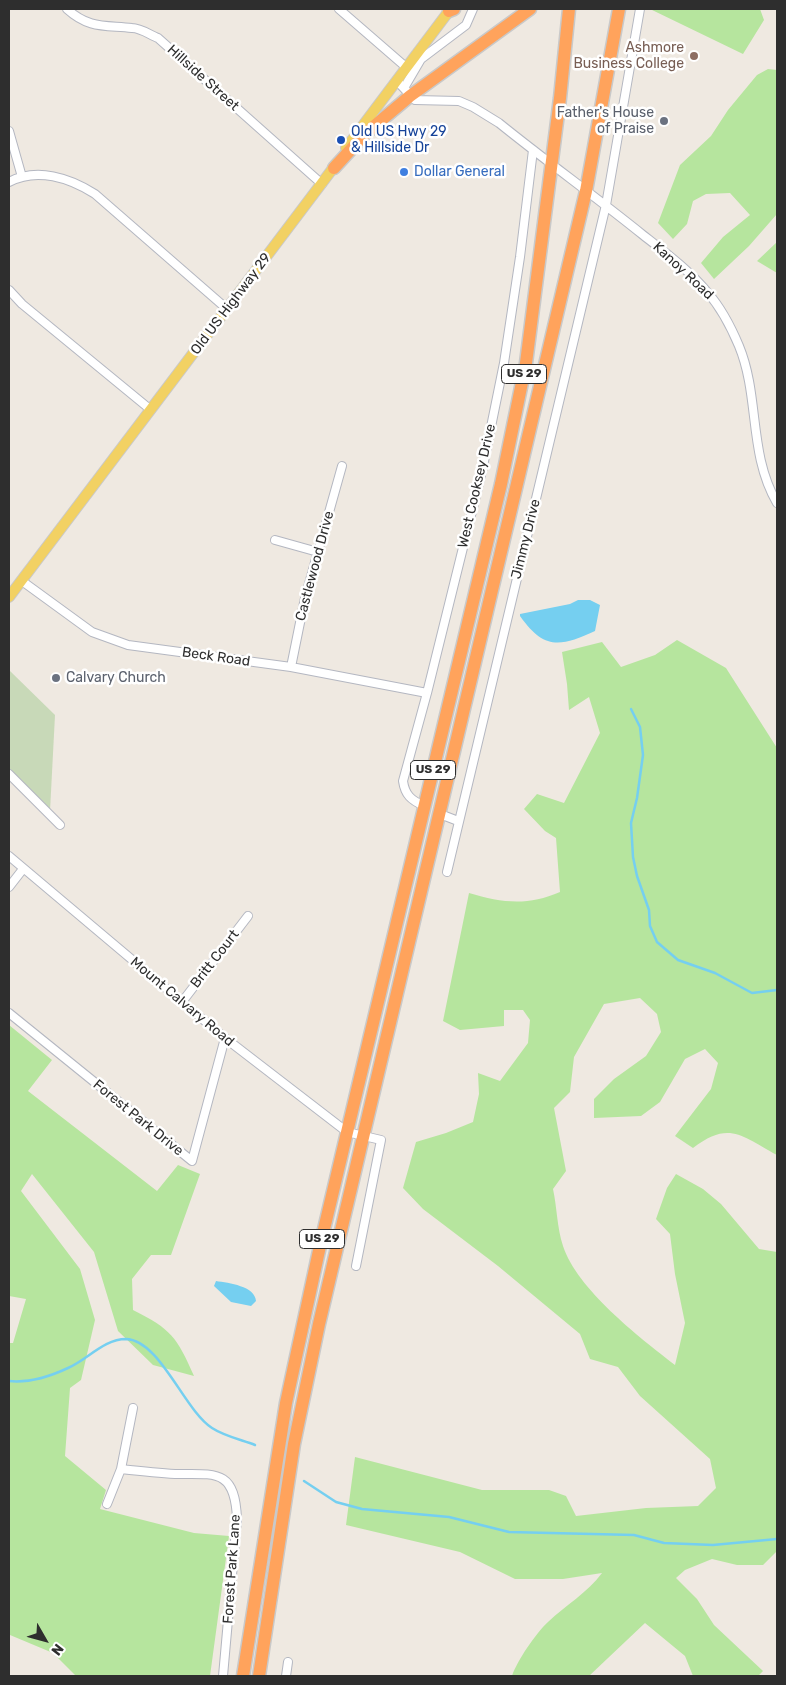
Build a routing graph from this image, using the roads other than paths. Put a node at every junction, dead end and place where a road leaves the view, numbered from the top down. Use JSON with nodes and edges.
{"nodes":[{"id":1,"x":67,"y":9,"type":"edge"},
{"id":2,"x":339,"y":9,"type":"edge"},
{"id":3,"x":473,"y":9,"type":"edge"},
{"id":4,"x":530,"y":9,"type":"edge"},
{"id":5,"x":569,"y":9,"type":"edge"},
{"id":6,"x":619,"y":9,"type":"edge"},
{"id":7,"x":640,"y":9,"type":"edge"},
{"id":8,"x":451,"y":10,"type":"edge"},
{"id":9,"x":407,"y":68,"type":"junction"},
{"id":10,"x":404,"y":88,"type":"junction"},
{"id":11,"x":9,"y":131,"type":"edge"},
{"id":12,"x":533,"y":150,"type":"junction"},
{"id":13,"x":552,"y":166,"type":"junction"},
{"id":14,"x":334,"y":168,"type":"junction"},
{"id":15,"x":22,"y":177,"type":"junction"},
{"id":16,"x":9,"y":182,"type":"edge"},
{"id":17,"x":322,"y":184,"type":"junction"},
{"id":18,"x":586,"y":191,"type":"junction"},
{"id":19,"x":606,"y":205,"type":"junction"},
{"id":20,"x":9,"y":290,"type":"edge"},
{"id":21,"x":227,"y":309,"type":"junction"},
{"id":22,"x":151,"y":410,"type":"junction"},
{"id":23,"x":342,"y":466,"type":"dead end"},
{"id":24,"x":777,"y":503,"type":"edge"},
{"id":25,"x":275,"y":540,"type":"dead end"},
{"id":26,"x":318,"y":552,"type":"junction"},
{"id":27,"x":22,"y":581,"type":"junction"},
{"id":28,"x":9,"y":597,"type":"edge"},
{"id":29,"x":291,"y":667,"type":"junction"},
{"id":30,"x":427,"y":693,"type":"junction"},
{"id":31,"x":11,"y":780,"type":"edge"},
{"id":32,"x":424,"y":806,"type":"junction"},
{"id":33,"x":440,"y":814,"type":"junction"},
{"id":34,"x":458,"y":821,"type":"junction"},
{"id":35,"x":60,"y":825,"type":"dead end"},
{"id":36,"x":9,"y":856,"type":"edge"},
{"id":37,"x":23,"y":869,"type":"junction"},
{"id":38,"x":447,"y":872,"type":"dead end"},
{"id":39,"x":9,"y":887,"type":"edge"},
{"id":40,"x":248,"y":916,"type":"dead end"},
{"id":41,"x":182,"y":1002,"type":"junction"},
{"id":42,"x":9,"y":1013,"type":"edge"},
{"id":43,"x":226,"y":1038,"type":"junction"},
{"id":44,"x":347,"y":1132,"type":"junction"},
{"id":45,"x":362,"y":1138,"type":"junction"},
{"id":46,"x":356,"y":1266,"type":"dead end"},
{"id":47,"x":133,"y":1408,"type":"dead end"},
{"id":48,"x":121,"y":1469,"type":"junction"},
{"id":49,"x":107,"y":1504,"type":"dead end"},
{"id":50,"x":288,"y":1662,"type":"dead end"},
{"id":51,"x":223,"y":1676,"type":"edge"},
{"id":52,"x":243,"y":1676,"type":"edge"},
{"id":53,"x":260,"y":1676,"type":"edge"},
{"id":54,"x":286,"y":1676,"type":"edge"}],
"edges":[{"from":1,"to":17,"type":"street","name":"Hillside Street"},
{"from":2,"to":9,"type":"street"},
{"from":3,"to":10,"type":"street"},
{"from":4,"to":10,"type":"highway"},
{"from":5,"to":13,"type":"highway","number":"US 29"},
{"from":6,"to":18,"type":"highway","number":"US 29"},
{"from":7,"to":19,"type":"street","name":"Jimmy Drive"},
{"from":8,"to":9,"type":"main road","name":"Old US Highway 29"},
{"from":9,"to":10,"type":"main road","name":"Old US Highway 29"},
{"from":10,"to":12,"type":"street","name":"Kanoy Road"},
{"from":10,"to":14,"type":"highway"},
{"from":10,"to":14,"type":"main road","name":"Old US Highway 29"},
{"from":11,"to":15,"type":"street"},
{"from":12,"to":13,"type":"street","name":"Kanoy Road"},
{"from":12,"to":30,"type":"street","name":"West Cooksey Drive"},
{"from":13,"to":18,"type":"street","name":"Kanoy Road"},
{"from":13,"to":32,"type":"highway","number":"US 29"},
{"from":14,"to":17,"type":"main road","name":"Old US Highway 29"},
{"from":15,"to":16,"type":"street"},
{"from":15,"to":21,"type":"street"},
{"from":17,"to":21,"type":"main road","name":"Old US Highway 29"},
{"from":18,"to":19,"type":"street","name":"Kanoy Road"},
{"from":18,"to":33,"type":"highway","number":"US 29"},
{"from":19,"to":24,"type":"street","name":"Kanoy Road"},
{"from":19,"to":34,"type":"street","name":"Jimmy Drive"},
{"from":20,"to":22,"type":"street"},
{"from":21,"to":22,"type":"main road","name":"Old US Highway 29"},
{"from":22,"to":27,"type":"main road","name":"Old US Highway 29"},
{"from":23,"to":26,"type":"street","name":"Castlewood Drive"},
{"from":25,"to":26,"type":"street"},
{"from":26,"to":29,"type":"street","name":"Castlewood Drive"},
{"from":27,"to":28,"type":"main road","name":"Old US Highway 29"},
{"from":27,"to":29,"type":"street","name":"Beck Road"},
{"from":29,"to":30,"type":"street","name":"Beck Road"},
{"from":30,"to":32,"type":"street","name":"West Cooksey Drive"},
{"from":31,"to":35,"type":"street"},
{"from":32,"to":44,"type":"highway","number":"US 29"},
{"from":33,"to":34,"type":"street"},
{"from":33,"to":45,"type":"highway","number":"US 29"},
{"from":34,"to":38,"type":"street","name":"Jimmy Drive"},
{"from":36,"to":37,"type":"street","name":"Mount Calvary Road"},
{"from":37,"to":39,"type":"street"},
{"from":37,"to":41,"type":"street","name":"Mount Calvary Road"},
{"from":40,"to":41,"type":"street","name":"Britt Court"},
{"from":41,"to":43,"type":"street","name":"Mount Calvary Road"},
{"from":42,"to":43,"type":"street","name":"Forest Park Drive"},
{"from":43,"to":44,"type":"street","name":"Mount Calvary Road"},
{"from":44,"to":45,"type":"street","name":"Mount Calvary Road"},
{"from":44,"to":52,"type":"highway","number":"US 29"},
{"from":45,"to":46,"type":"street","name":"Mount Calvary Road"},
{"from":45,"to":53,"type":"highway","number":"US 29"},
{"from":47,"to":48,"type":"street"},
{"from":48,"to":49,"type":"street"},
{"from":48,"to":51,"type":"street","name":"Forest Park Lane"},
{"from":50,"to":54,"type":"street"}]}
